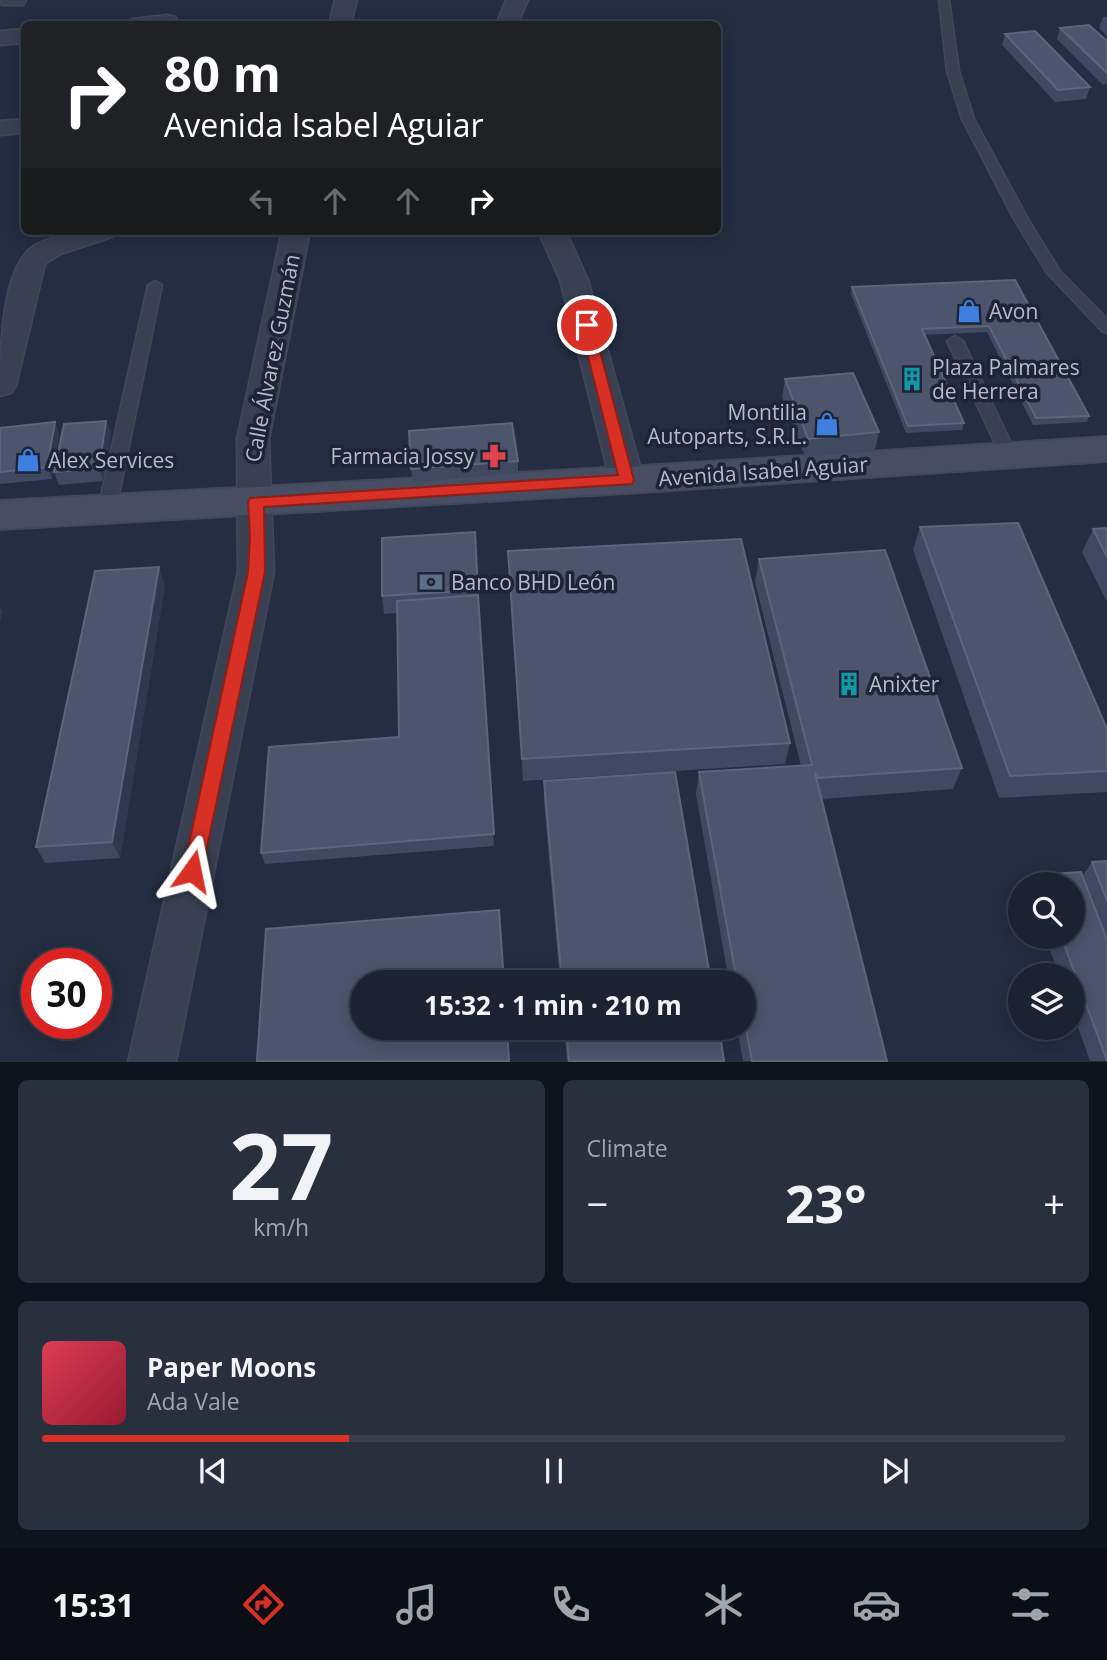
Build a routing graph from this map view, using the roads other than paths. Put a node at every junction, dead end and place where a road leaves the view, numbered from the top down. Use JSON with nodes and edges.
{"nodes":[{"id":1,"x":10,"y":0,"type":"edge"},
{"id":2,"x":16,"y":0,"type":"edge"},
{"id":3,"x":346,"y":0,"type":"edge"},
{"id":4,"x":517,"y":0,"type":"edge"},
{"id":5,"x":944,"y":0,"type":"edge"},
{"id":6,"x":341,"y":21,"type":"edge"},
{"id":7,"x":508,"y":21,"type":"edge"},
{"id":8,"x":21,"y":36,"type":"edge"},
{"id":9,"x":0,"y":38,"type":"edge"},
{"id":10,"x":21,"y":126,"type":"edge"},
{"id":11,"x":0,"y":128,"type":"edge"},
{"id":12,"x":94,"y":235,"type":"edge"},
{"id":13,"x":295,"y":235,"type":"edge"},
{"id":14,"x":554,"y":235,"type":"edge"},
{"id":15,"x":155,"y":285,"type":"dead end"},
{"id":16,"x":1107,"y":328,"type":"edge"},
{"id":17,"x":955,"y":341,"type":"dead end"},
{"id":18,"x":0,"y":386,"type":"edge"},
{"id":19,"x":1107,"y":449,"type":"edge"},
{"id":20,"x":1009,"y":456,"type":"junction"},
{"id":21,"x":627,"y":480,"type":"junction"},
{"id":22,"x":256,"y":502,"type":"junction"},
{"id":23,"x":107,"y":509,"type":"junction"},
{"id":24,"x":0,"y":515,"type":"edge"},
{"id":25,"x":152,"y":1062,"type":"edge"}],
"edges":[{"from":1,"to":2,"type":"street"},
{"from":3,"to":6,"type":"street"},
{"from":4,"to":7,"type":"street"},
{"from":5,"to":16,"type":"lane"},
{"from":8,"to":9,"type":"street"},
{"from":10,"to":11,"type":"street"},
{"from":12,"to":18,"type":"street"},
{"from":13,"to":22,"type":"street","name":"Calle Álvarez Guzmán"},
{"from":14,"to":21,"type":"street"},
{"from":15,"to":23,"type":"lane"},
{"from":17,"to":20,"type":"lane"},
{"from":19,"to":20,"type":"main road","name":"Avenida Isabel Aguiar"},
{"from":20,"to":21,"type":"main road","name":"Avenida Isabel Aguiar"},
{"from":21,"to":22,"type":"main road","name":"Avenida Isabel Aguiar"},
{"from":22,"to":23,"type":"main road","name":"Avenida Isabel Aguiar"},
{"from":22,"to":25,"type":"street","name":"Calle Álvarez Guzmán"},
{"from":23,"to":24,"type":"main road","name":"Avenida Isabel Aguiar"}]}
